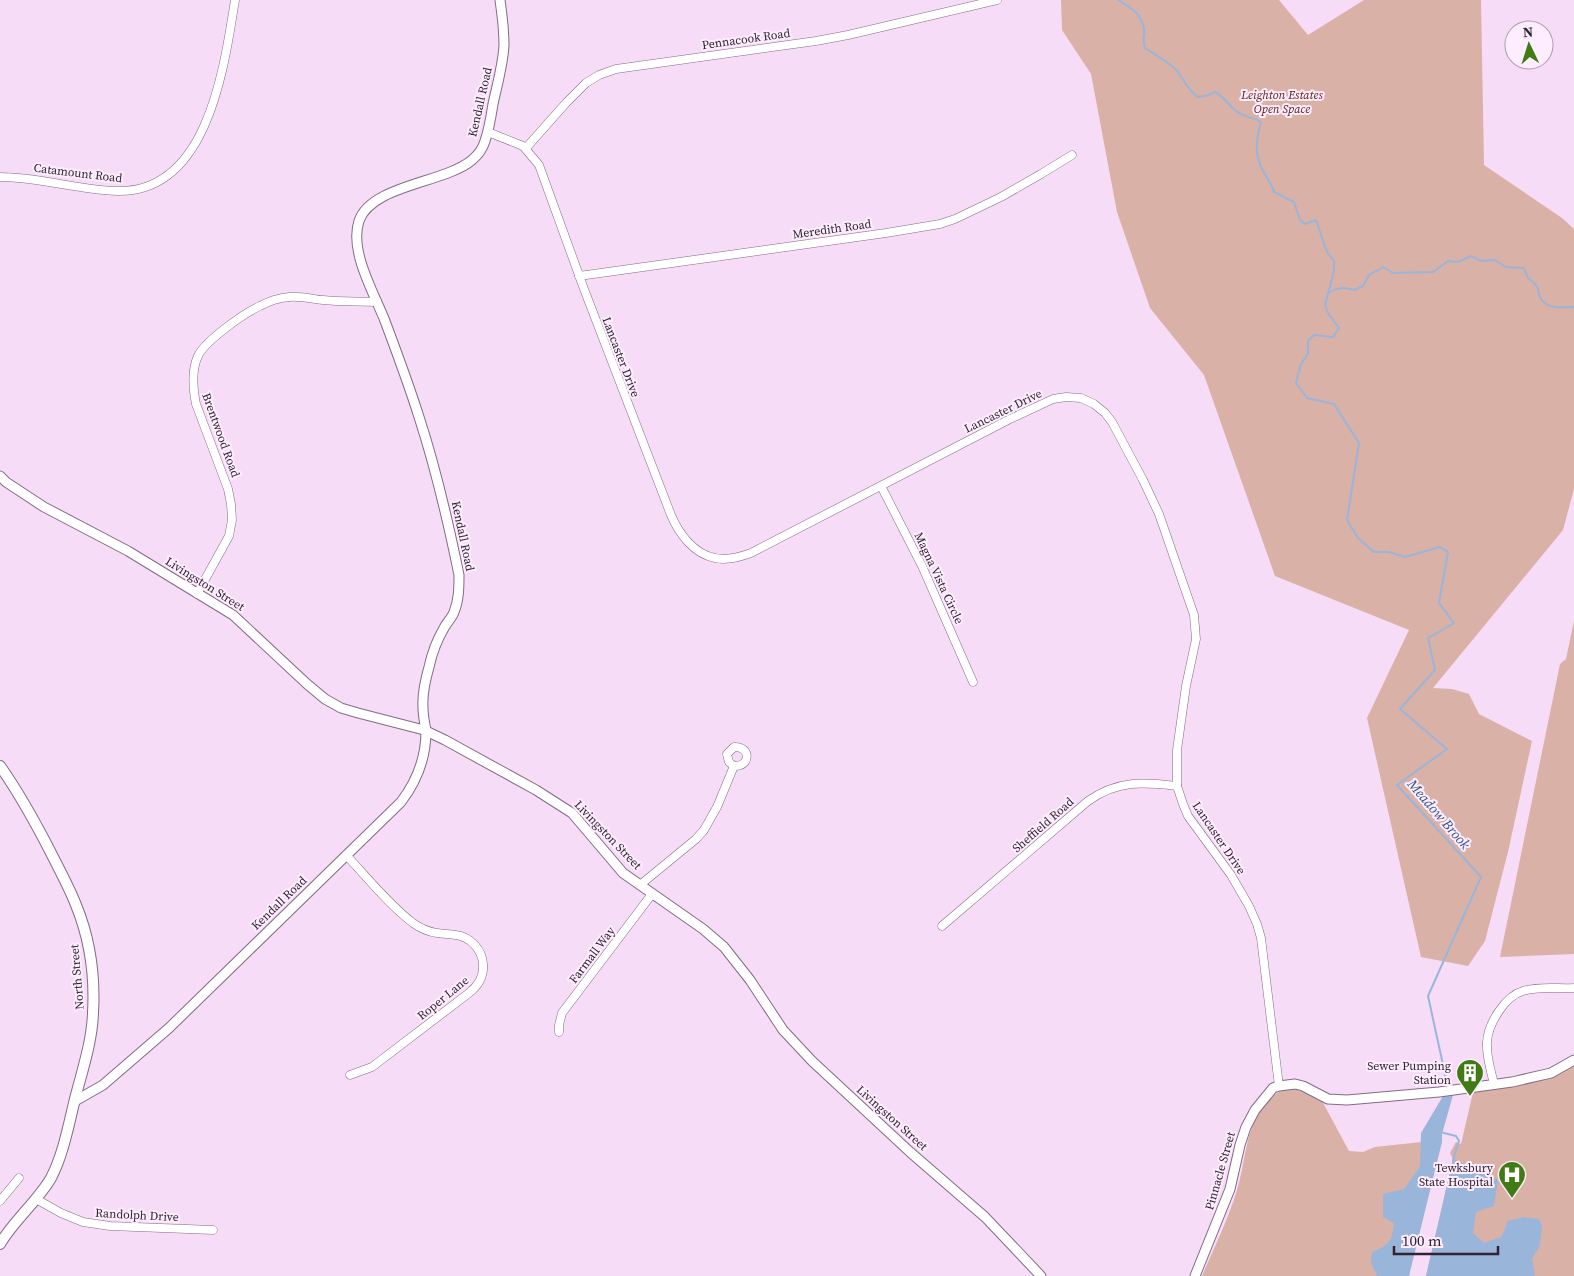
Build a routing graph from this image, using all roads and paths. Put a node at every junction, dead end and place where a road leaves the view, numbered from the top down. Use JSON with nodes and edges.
{"nodes":[{"id":1,"x":235,"y":0,"type":"edge"},
{"id":2,"x":500,"y":0,"type":"edge"},
{"id":3,"x":997,"y":0,"type":"edge"},
{"id":4,"x":488,"y":132,"type":"junction"},
{"id":5,"x":526,"y":148,"type":"junction"},
{"id":6,"x":1072,"y":155,"type":"dead end"},
{"id":7,"x":0,"y":177,"type":"edge"},
{"id":8,"x":579,"y":276,"type":"junction"},
{"id":9,"x":377,"y":302,"type":"junction"},
{"id":10,"x":0,"y":476,"type":"edge"},
{"id":11,"x":881,"y":486,"type":"junction"},
{"id":12,"x":197,"y":594,"type":"junction"},
{"id":13,"x":973,"y":682,"type":"dead end"},
{"id":14,"x":426,"y":731,"type":"junction"},
{"id":15,"x":0,"y":766,"type":"edge"},
{"id":16,"x":734,"y":766,"type":"dead end"},
{"id":17,"x":1177,"y":786,"type":"junction"},
{"id":18,"x":346,"y":855,"type":"junction"},
{"id":19,"x":640,"y":885,"type":"junction"},
{"id":20,"x":652,"y":894,"type":"junction"},
{"id":21,"x":942,"y":926,"type":"dead end"},
{"id":22,"x":1574,"y":988,"type":"edge"},
{"id":23,"x":559,"y":1032,"type":"dead end"},
{"id":24,"x":1574,"y":1060,"type":"edge"},
{"id":25,"x":350,"y":1075,"type":"dead end"},
{"id":26,"x":1494,"y":1084,"type":"junction"},
{"id":27,"x":1279,"y":1086,"type":"junction"},
{"id":28,"x":74,"y":1101,"type":"junction"},
{"id":29,"x":19,"y":1178,"type":"dead end"},
{"id":30,"x":36,"y":1199,"type":"junction"},
{"id":31,"x":0,"y":1201,"type":"edge"},
{"id":32,"x":212,"y":1230,"type":"dead end"},
{"id":33,"x":0,"y":1244,"type":"edge"},
{"id":34,"x":1041,"y":1276,"type":"edge"},
{"id":35,"x":1196,"y":1276,"type":"edge"}],
"edges":[{"from":1,"to":7,"type":"street","name":"Catamount Road"},
{"from":2,"to":4,"type":"street","name":"Kendall Road"},
{"from":3,"to":5,"type":"street","name":"Pennacook Road"},
{"from":4,"to":5,"type":"street","name":"Lancaster Drive"},
{"from":4,"to":9,"type":"street","name":"Kendall Road"},
{"from":5,"to":8,"type":"street","name":"Lancaster Drive"},
{"from":6,"to":8,"type":"street","name":"Meredith Road"},
{"from":8,"to":11,"type":"street","name":"Lancaster Drive"},
{"from":9,"to":12,"type":"street","name":"Brentwood Road"},
{"from":9,"to":14,"type":"street","name":"Kendall Road"},
{"from":10,"to":12,"type":"street","name":"Livingston Street"},
{"from":11,"to":13,"type":"street","name":"Magna Vista Circle"},
{"from":11,"to":17,"type":"street","name":"Lancaster Drive"},
{"from":12,"to":14,"type":"street","name":"Livingston Street"},
{"from":14,"to":18,"type":"street","name":"Kendall Road"},
{"from":14,"to":19,"type":"street","name":"Livingston Street"},
{"from":15,"to":28,"type":"main road","name":"North Street"},
{"from":16,"to":19,"type":"street"},
{"from":17,"to":21,"type":"street","name":"Sheffield Road"},
{"from":17,"to":27,"type":"street","name":"Lancaster Drive"},
{"from":18,"to":25,"type":"street","name":"Roper Lane"},
{"from":18,"to":28,"type":"street","name":"Kendall Road"},
{"from":19,"to":20,"type":"street","name":"Livingston Street"},
{"from":20,"to":23,"type":"street","name":"Farmall Way"},
{"from":20,"to":34,"type":"street","name":"Livingston Street"},
{"from":22,"to":26,"type":"street"},
{"from":24,"to":26,"type":"street"},
{"from":26,"to":27,"type":"street"},
{"from":27,"to":35,"type":"street","name":"Pinnacle Street"},
{"from":28,"to":30,"type":"main road","name":"North Street"},
{"from":29,"to":31,"type":"street"},
{"from":30,"to":32,"type":"street","name":"Randolph Drive"},
{"from":30,"to":33,"type":"main road","name":"North Street"}]}
